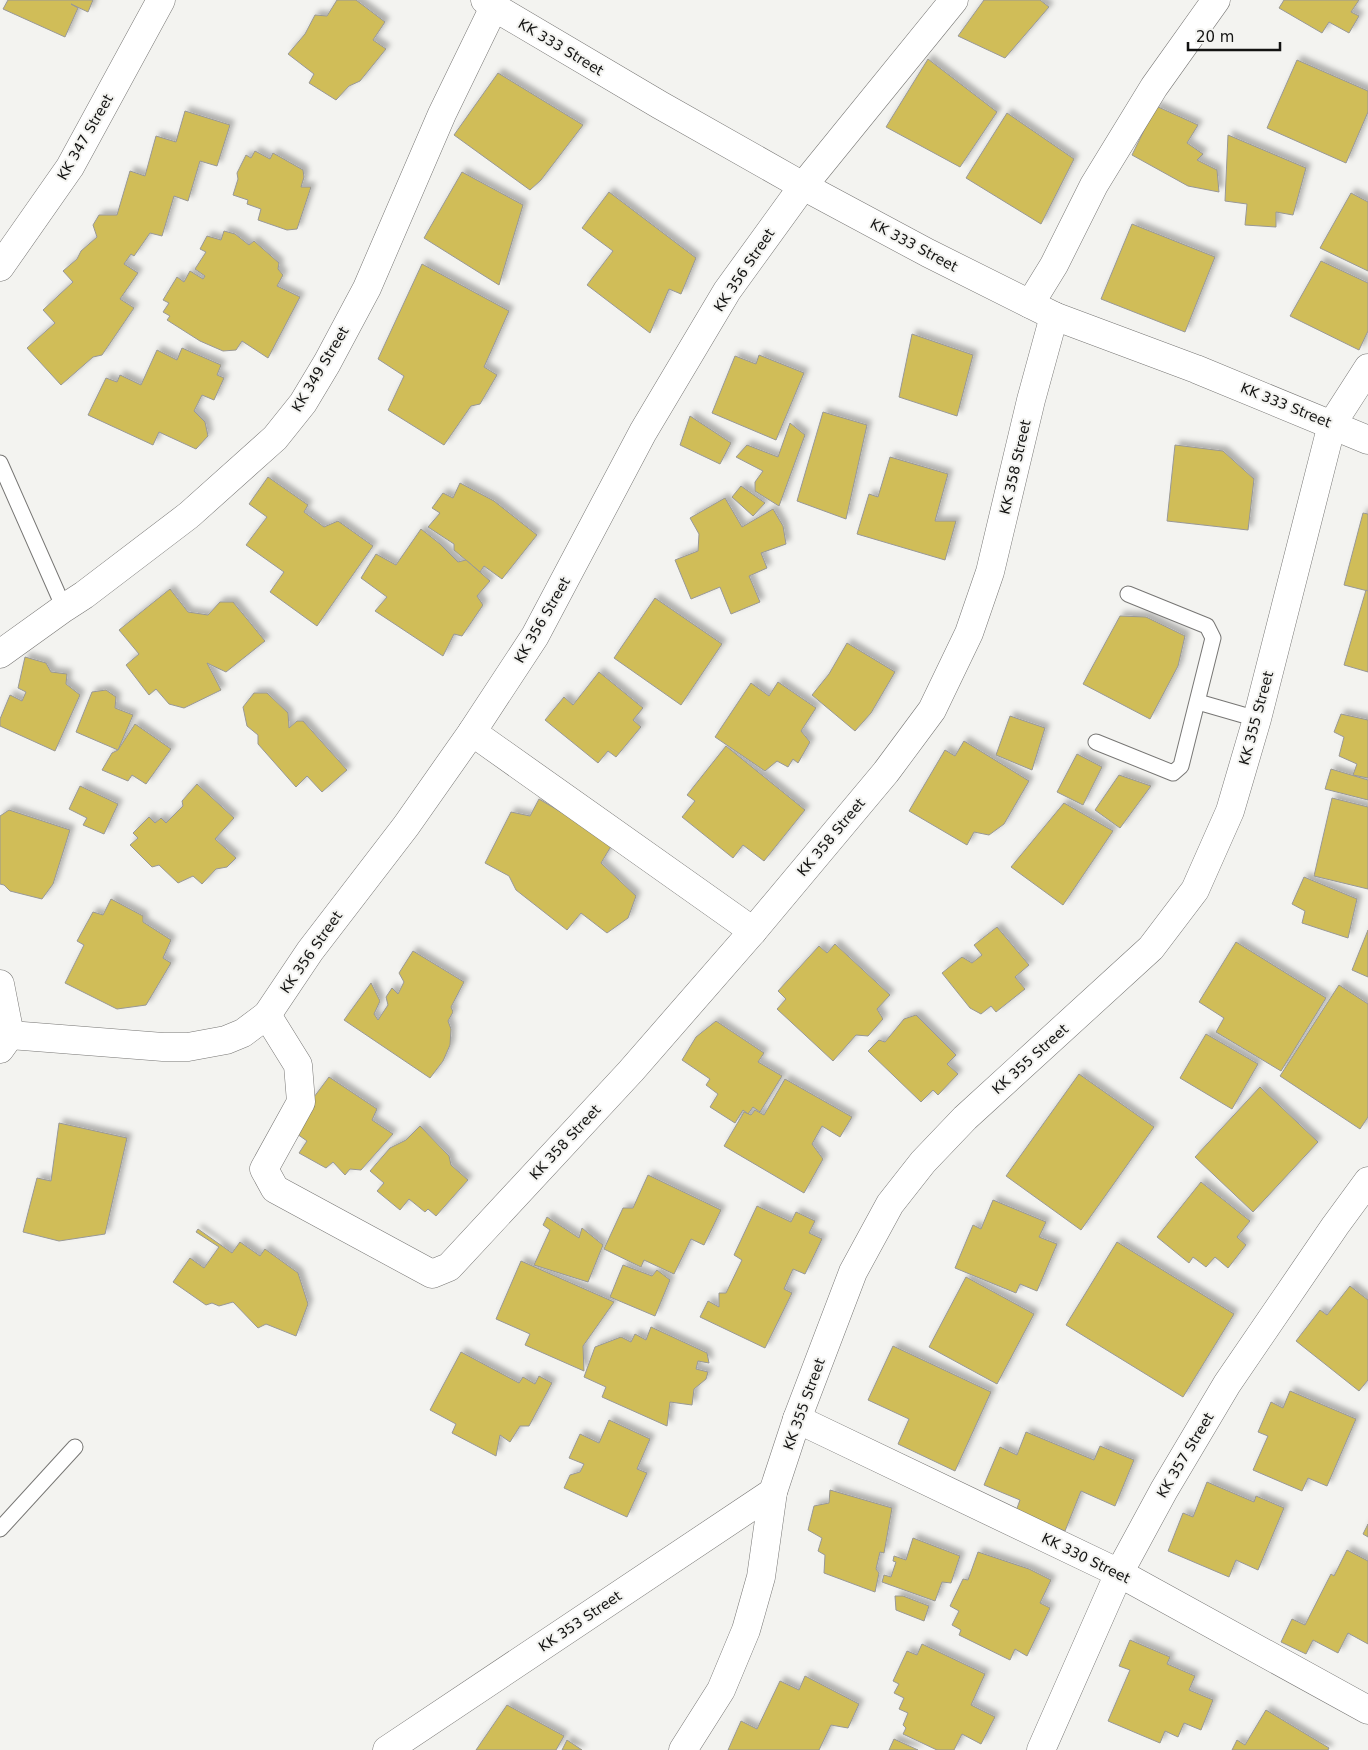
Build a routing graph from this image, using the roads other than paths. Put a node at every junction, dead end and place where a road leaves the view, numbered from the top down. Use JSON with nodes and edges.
{"nodes":[{"id":1,"x":161,"y":0,"type":"edge"},
{"id":2,"x":954,"y":0,"type":"edge"},
{"id":3,"x":1216,"y":0,"type":"edge"},
{"id":4,"x":490,"y":4,"type":"edge"},
{"id":5,"x":802,"y":186,"type":"junction"},
{"id":6,"x":0,"y":267,"type":"edge"},
{"id":7,"x":1042,"y":310,"type":"junction"},
{"id":8,"x":1368,"y":368,"type":"edge"},
{"id":9,"x":1332,"y":424,"type":"junction"},
{"id":10,"x":1368,"y":440,"type":"edge"},
{"id":11,"x":0,"y":463,"type":"edge"},
{"id":12,"x":1128,"y":594,"type":"dead end"},
{"id":13,"x":64,"y":608,"type":"junction"},
{"id":14,"x":0,"y":654,"type":"edge"},
{"id":15,"x":1198,"y":702,"type":"junction"},
{"id":16,"x":1257,"y":719,"type":"junction"},
{"id":17,"x":472,"y":732,"type":"junction"},
{"id":18,"x":1096,"y":742,"type":"dead end"},
{"id":19,"x":753,"y":931,"type":"junction"},
{"id":20,"x":0,"y":984,"type":"edge"},
{"id":21,"x":267,"y":1015,"type":"junction"},
{"id":22,"x":5,"y":1042,"type":"edge"},
{"id":23,"x":1368,"y":1181,"type":"edge"},
{"id":24,"x":797,"y":1419,"type":"junction"},
{"id":25,"x":75,"y":1447,"type":"dead end"},
{"id":26,"x":773,"y":1492,"type":"junction"},
{"id":27,"x":0,"y":1529,"type":"edge"},
{"id":28,"x":1119,"y":1573,"type":"junction"},
{"id":29,"x":1368,"y":1710,"type":"edge"},
{"id":30,"x":386,"y":1750,"type":"edge"},
{"id":31,"x":683,"y":1750,"type":"edge"},
{"id":32,"x":1041,"y":1750,"type":"edge"}],
"edges":[{"from":1,"to":6,"type":"street","name":"KK 347 Street"},
{"from":2,"to":5,"type":"street","name":"KK 356 Street"},
{"from":3,"to":7,"type":"street","name":"KK 358 Street"},
{"from":4,"to":5,"type":"street","name":"KK 333 Street"},
{"from":4,"to":13,"type":"street","name":"KK 349 Street"},
{"from":5,"to":7,"type":"street","name":"KK 333 Street"},
{"from":5,"to":17,"type":"street","name":"KK 356 Street"},
{"from":7,"to":9,"type":"street","name":"KK 333 Street"},
{"from":7,"to":19,"type":"street","name":"KK 358 Street"},
{"from":8,"to":9,"type":"street","name":"KK 355 Street"},
{"from":9,"to":10,"type":"street","name":"KK 333 Street"},
{"from":9,"to":16,"type":"street","name":"KK 355 Street"},
{"from":11,"to":13,"type":"lane"},
{"from":12,"to":15,"type":"lane"},
{"from":13,"to":14,"type":"street","name":"KK 349 Street"},
{"from":15,"to":16,"type":"lane"},
{"from":15,"to":18,"type":"lane"},
{"from":16,"to":24,"type":"street","name":"KK 355 Street"},
{"from":17,"to":19,"type":"street"},
{"from":17,"to":21,"type":"street","name":"KK 356 Street"},
{"from":19,"to":21,"type":"street","name":"KK 358 Street"},
{"from":20,"to":22,"type":"street"},
{"from":21,"to":22,"type":"street","name":"KK 356 Street"},
{"from":23,"to":28,"type":"street","name":"KK 357 Street"},
{"from":24,"to":26,"type":"street","name":"KK 355 Street"},
{"from":24,"to":28,"type":"street","name":"KK 330 Street"},
{"from":25,"to":27,"type":"lane"},
{"from":26,"to":30,"type":"street","name":"KK 353 Street"},
{"from":26,"to":31,"type":"street","name":"KK 355 Street"},
{"from":28,"to":29,"type":"street","name":"KK 330 Street"},
{"from":28,"to":32,"type":"street","name":"KK 357 Street"}]}
